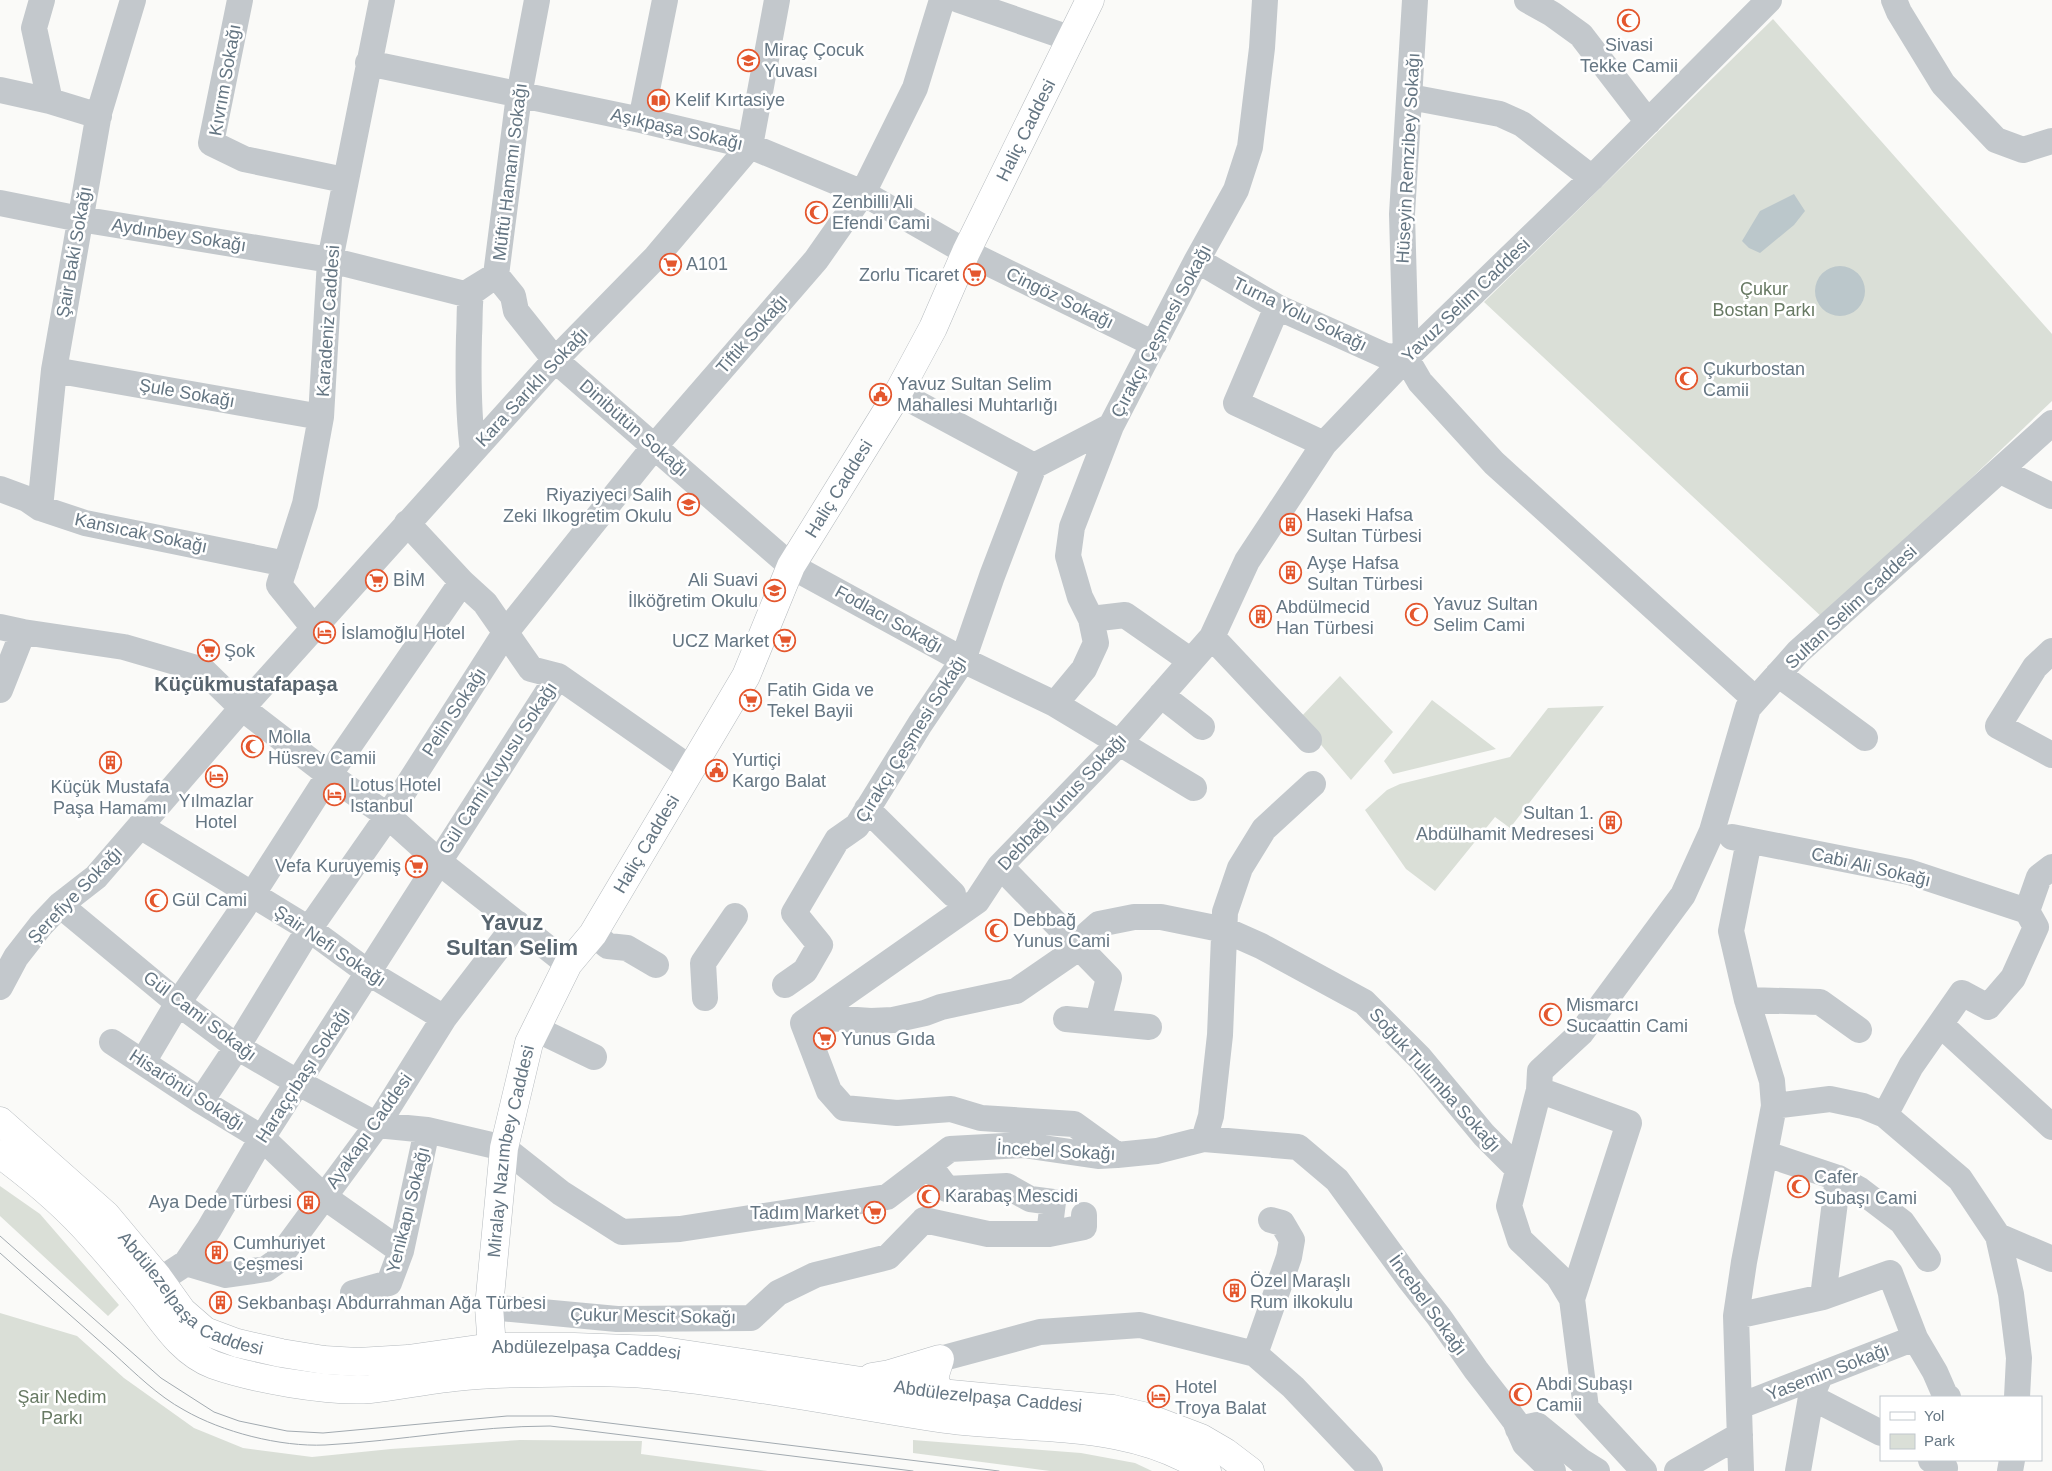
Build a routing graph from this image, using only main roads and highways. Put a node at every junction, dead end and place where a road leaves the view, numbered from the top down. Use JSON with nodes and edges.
{"nodes":[{"id":1,"x":1090,"y":0,"type":"edge"},
{"id":2,"x":568,"y":964,"type":"joint"},
{"id":3,"x":0,"y":1121,"type":"edge"},
{"id":4,"x":0,"y":1154,"type":"edge"},
{"id":5,"x":494,"y":1360,"type":"junction"},
{"id":6,"x":852,"y":1380,"type":"junction"},
{"id":7,"x":940,"y":1392,"type":"junction"},
{"id":8,"x":1207,"y":1471,"type":"edge"},
{"id":9,"x":1250,"y":1471,"type":"edge"}],
"edges":[{"from":1,"to":2,"type":"main road","name":"Haliç Caddesi"},
{"from":2,"to":5,"type":"main road","name":"Miralay Nazımbey Caddesi"},
{"from":3,"to":5,"type":"main road","name":"Abdülezelpaşa Caddesi"},
{"from":4,"to":5,"type":"main road","name":"Abdülezelpaşa Caddesi"},
{"from":5,"to":6,"type":"main road","name":"Abdülezelpaşa Caddesi"},
{"from":5,"to":8,"type":"main road","name":"Abdülezelpaşa Caddesi"},
{"from":6,"to":7,"type":"main road","name":"Abdülezelpaşa Caddesi"},
{"from":6,"to":7,"type":"main road"},
{"from":7,"to":9,"type":"main road","name":"Abdülezelpaşa Caddesi"}]}
